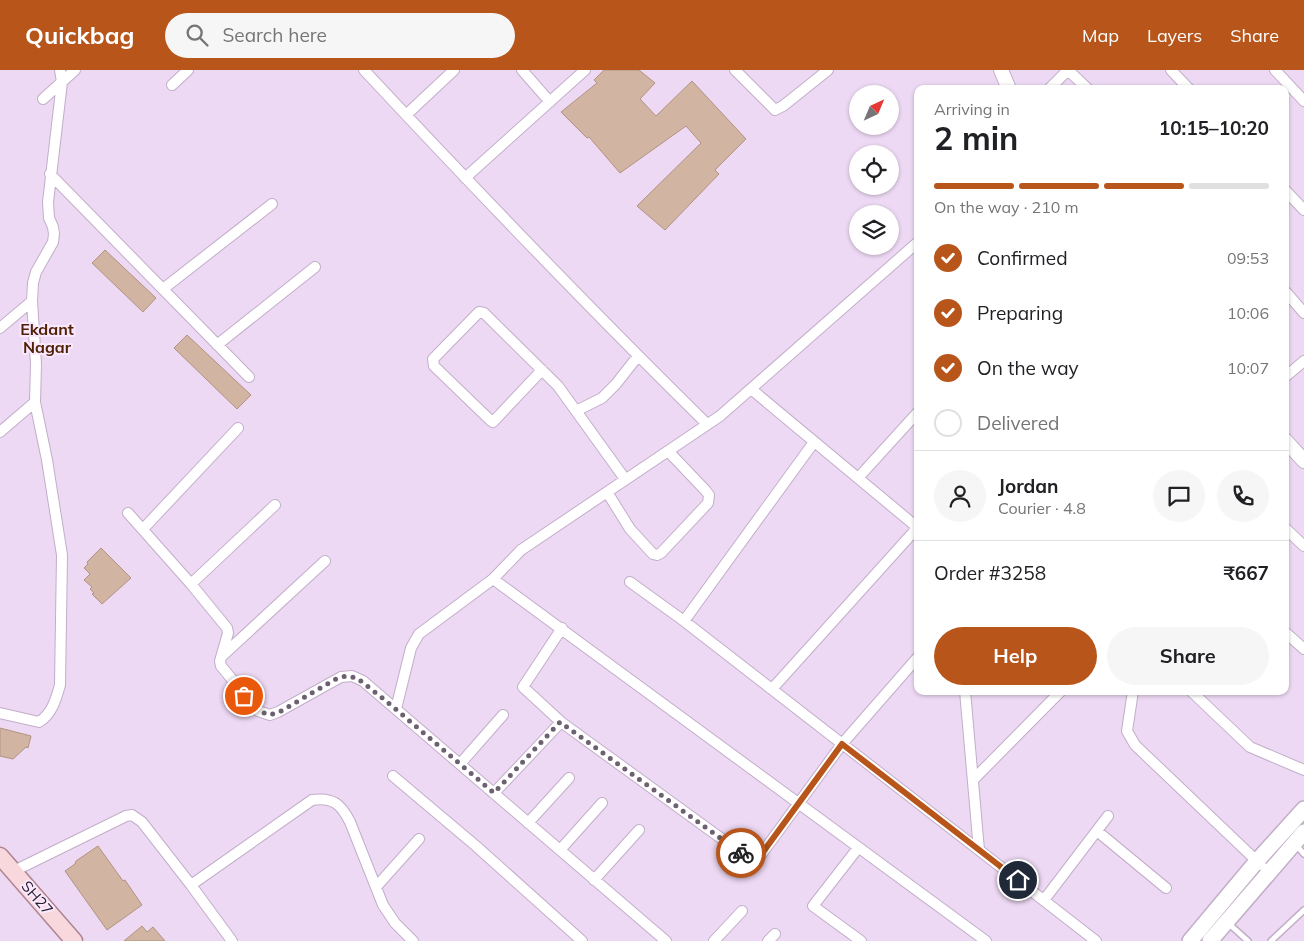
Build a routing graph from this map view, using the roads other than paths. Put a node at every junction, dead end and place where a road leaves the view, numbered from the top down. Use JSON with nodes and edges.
{"nodes":[{"id":1,"x":60,"y":70,"type":"edge"},
{"id":2,"x":75,"y":70,"type":"edge"},
{"id":3,"x":188,"y":70,"type":"edge"},
{"id":4,"x":364,"y":70,"type":"edge"},
{"id":5,"x":454,"y":70,"type":"edge"},
{"id":6,"x":522,"y":70,"type":"edge"},
{"id":7,"x":585,"y":70,"type":"edge"},
{"id":8,"x":735,"y":70,"type":"edge"},
{"id":9,"x":828,"y":70,"type":"edge"},
{"id":10,"x":1001,"y":70,"type":"edge"},
{"id":11,"x":1170,"y":70,"type":"edge"},
{"id":12,"x":1275,"y":70,"type":"edge"},
{"id":13,"x":62,"y":82,"type":"junction"},
{"id":14,"x":172,"y":85,"type":"dead end"},
{"id":15,"x":1007,"y":85,"type":"edge"},
{"id":16,"x":1053,"y":85,"type":"edge"},
{"id":17,"x":1084,"y":85,"type":"edge"},
{"id":18,"x":1185,"y":85,"type":"edge"},
{"id":19,"x":1303,"y":98,"type":"edge"},
{"id":20,"x":43,"y":99,"type":"dead end"},
{"id":21,"x":550,"y":102,"type":"junction"},
{"id":22,"x":406,"y":115,"type":"junction"},
{"id":23,"x":50,"y":174,"type":"junction"},
{"id":24,"x":465,"y":178,"type":"junction"},
{"id":25,"x":1289,"y":194,"type":"edge"},
{"id":26,"x":272,"y":204,"type":"dead end"},
{"id":27,"x":1304,"y":210,"type":"edge"},
{"id":28,"x":914,"y":246,"type":"edge"},
{"id":29,"x":315,"y":267,"type":"dead end"},
{"id":30,"x":163,"y":289,"type":"junction"},
{"id":31,"x":1289,"y":296,"type":"edge"},
{"id":32,"x":32,"y":301,"type":"junction"},
{"id":33,"x":1304,"y":313,"type":"edge"},
{"id":34,"x":0,"y":328,"type":"edge"},
{"id":35,"x":217,"y":345,"type":"junction"},
{"id":36,"x":638,"y":356,"type":"junction"},
{"id":37,"x":1304,"y":361,"type":"edge"},
{"id":38,"x":542,"y":370,"type":"junction"},
{"id":39,"x":1289,"y":374,"type":"edge"},
{"id":40,"x":249,"y":377,"type":"dead end"},
{"id":41,"x":751,"y":389,"type":"junction"},
{"id":42,"x":35,"y":402,"type":"junction"},
{"id":43,"x":576,"y":411,"type":"junction"},
{"id":44,"x":914,"y":416,"type":"edge"},
{"id":45,"x":707,"y":424,"type":"junction"},
{"id":46,"x":238,"y":428,"type":"dead end"},
{"id":47,"x":0,"y":432,"type":"edge"},
{"id":48,"x":814,"y":442,"type":"junction"},
{"id":49,"x":1289,"y":444,"type":"edge"},
{"id":50,"x":668,"y":451,"type":"junction"},
{"id":51,"x":1304,"y":461,"type":"edge"},
{"id":52,"x":858,"y":478,"type":"junction"},
{"id":53,"x":625,"y":480,"type":"junction"},
{"id":54,"x":608,"y":492,"type":"junction"},
{"id":55,"x":275,"y":505,"type":"dead end"},
{"id":56,"x":128,"y":513,"type":"dead end"},
{"id":57,"x":914,"y":525,"type":"edge"},
{"id":58,"x":142,"y":529,"type":"junction"},
{"id":59,"x":914,"y":530,"type":"edge"},
{"id":60,"x":1289,"y":532,"type":"edge"},
{"id":61,"x":1304,"y":546,"type":"edge"},
{"id":62,"x":325,"y":561,"type":"dead end"},
{"id":63,"x":493,"y":579,"type":"junction"},
{"id":64,"x":630,"y":582,"type":"dead end"},
{"id":65,"x":191,"y":584,"type":"junction"},
{"id":66,"x":684,"y":621,"type":"junction"},
{"id":67,"x":562,"y":628,"type":"junction"},
{"id":68,"x":1289,"y":636,"type":"edge"},
{"id":69,"x":1304,"y":650,"type":"edge"},
{"id":70,"x":221,"y":658,"type":"junction"},
{"id":71,"x":914,"y":662,"type":"edge"},
{"id":72,"x":772,"y":690,"type":"junction"},
{"id":73,"x":965,"y":695,"type":"edge"},
{"id":74,"x":1057,"y":695,"type":"edge"},
{"id":75,"x":1132,"y":695,"type":"edge"},
{"id":76,"x":1195,"y":695,"type":"edge"},
{"id":77,"x":396,"y":709,"type":"junction"},
{"id":78,"x":0,"y":713,"type":"edge"},
{"id":79,"x":503,"y":715,"type":"dead end"},
{"id":80,"x":560,"y":722,"type":"junction"},
{"id":81,"x":842,"y":744,"type":"junction"},
{"id":82,"x":460,"y":764,"type":"junction"},
{"id":83,"x":1304,"y":770,"type":"edge"},
{"id":84,"x":393,"y":776,"type":"dead end"},
{"id":85,"x":569,"y":778,"type":"dead end"},
{"id":86,"x":973,"y":780,"type":"junction"},
{"id":87,"x":494,"y":793,"type":"junction"},
{"id":88,"x":602,"y":803,"type":"dead end"},
{"id":89,"x":797,"y":803,"type":"junction"},
{"id":90,"x":1304,"y":809,"type":"edge"},
{"id":91,"x":1108,"y":816,"type":"dead end"},
{"id":92,"x":528,"y":822,"type":"junction"},
{"id":93,"x":638,"y":830,"type":"dead end"},
{"id":94,"x":1097,"y":831,"type":"junction"},
{"id":95,"x":419,"y":839,"type":"dead end"},
{"id":96,"x":1302,"y":839,"type":"edge"},
{"id":97,"x":858,"y":848,"type":"junction"},
{"id":98,"x":560,"y":850,"type":"junction"},
{"id":99,"x":979,"y":850,"type":"junction"},
{"id":100,"x":0,"y":856,"type":"edge"},
{"id":101,"x":1257,"y":861,"type":"junction"},
{"id":102,"x":14,"y":872,"type":"junction"},
{"id":103,"x":1270,"y":872,"type":"junction"},
{"id":104,"x":594,"y":880,"type":"junction"},
{"id":105,"x":191,"y":885,"type":"junction"},
{"id":106,"x":376,"y":887,"type":"junction"},
{"id":107,"x":1166,"y":888,"type":"dead end"},
{"id":108,"x":1044,"y":900,"type":"junction"},
{"id":109,"x":1304,"y":910,"type":"edge"},
{"id":110,"x":742,"y":911,"type":"dead end"},
{"id":111,"x":1226,"y":922,"type":"junction"},
{"id":112,"x":74,"y":941,"type":"edge"},
{"id":113,"x":232,"y":941,"type":"edge"},
{"id":114,"x":413,"y":941,"type":"edge"},
{"id":115,"x":582,"y":941,"type":"edge"},
{"id":116,"x":666,"y":941,"type":"edge"},
{"id":117,"x":714,"y":941,"type":"edge"},
{"id":118,"x":861,"y":941,"type":"edge"},
{"id":119,"x":986,"y":941,"type":"edge"},
{"id":120,"x":1096,"y":941,"type":"edge"},
{"id":121,"x":1190,"y":941,"type":"edge"},
{"id":122,"x":1210,"y":941,"type":"edge"},
{"id":123,"x":1248,"y":941,"type":"edge"},
{"id":124,"x":1271,"y":941,"type":"edge"}],
"edges":[{"from":1,"to":13,"type":"street"},
{"from":2,"to":13,"type":"street"},
{"from":3,"to":14,"type":"street"},
{"from":4,"to":22,"type":"street"},
{"from":5,"to":22,"type":"street"},
{"from":6,"to":21,"type":"street"},
{"from":7,"to":21,"type":"street"},
{"from":8,"to":9,"type":"street"},
{"from":10,"to":15,"type":"street"},
{"from":11,"to":18,"type":"street"},
{"from":12,"to":19,"type":"street"},
{"from":13,"to":20,"type":"street"},
{"from":13,"to":23,"type":"street"},
{"from":16,"to":17,"type":"street"},
{"from":21,"to":24,"type":"street"},
{"from":22,"to":24,"type":"street"},
{"from":23,"to":30,"type":"street"},
{"from":23,"to":32,"type":"street"},
{"from":24,"to":36,"type":"street"},
{"from":25,"to":27,"type":"street"},
{"from":26,"to":30,"type":"street"},
{"from":28,"to":41,"type":"street"},
{"from":29,"to":35,"type":"street"},
{"from":30,"to":35,"type":"street"},
{"from":31,"to":33,"type":"street"},
{"from":32,"to":34,"type":"street"},
{"from":32,"to":42,"type":"street"},
{"from":35,"to":40,"type":"street"},
{"from":36,"to":43,"type":"street"},
{"from":36,"to":45,"type":"street"},
{"from":37,"to":39,"type":"street"},
{"from":38,"to":38,"type":"street"},
{"from":38,"to":43,"type":"street"},
{"from":41,"to":45,"type":"street"},
{"from":41,"to":48,"type":"street"},
{"from":42,"to":47,"type":"street"},
{"from":42,"to":78,"type":"street"},
{"from":43,"to":53,"type":"street"},
{"from":44,"to":52,"type":"street"},
{"from":45,"to":50,"type":"street"},
{"from":46,"to":58,"type":"street"},
{"from":48,"to":52,"type":"street"},
{"from":48,"to":66,"type":"street"},
{"from":49,"to":51,"type":"street"},
{"from":50,"to":53,"type":"street"},
{"from":50,"to":54,"type":"street"},
{"from":52,"to":57,"type":"street"},
{"from":53,"to":54,"type":"street"},
{"from":54,"to":63,"type":"street"},
{"from":55,"to":65,"type":"street"},
{"from":56,"to":58,"type":"street"},
{"from":58,"to":65,"type":"street"},
{"from":59,"to":72,"type":"street"},
{"from":60,"to":61,"type":"street"},
{"from":62,"to":70,"type":"street"},
{"from":63,"to":67,"type":"street"},
{"from":63,"to":77,"type":"street"},
{"from":64,"to":66,"type":"street"},
{"from":65,"to":70,"type":"street"},
{"from":66,"to":72,"type":"street"},
{"from":67,"to":80,"type":"street"},
{"from":67,"to":89,"type":"street"},
{"from":68,"to":69,"type":"street"},
{"from":70,"to":77,"type":"street"},
{"from":71,"to":81,"type":"street"},
{"from":72,"to":81,"type":"street"},
{"from":73,"to":86,"type":"street"},
{"from":74,"to":86,"type":"street"},
{"from":75,"to":101,"type":"street"},
{"from":76,"to":83,"type":"street"},
{"from":77,"to":82,"type":"street"},
{"from":79,"to":82,"type":"street"},
{"from":80,"to":87,"type":"street"},
{"from":80,"to":89,"type":"street"},
{"from":81,"to":89,"type":"street"},
{"from":81,"to":99,"type":"street"},
{"from":82,"to":87,"type":"street"},
{"from":84,"to":115,"type":"street"},
{"from":85,"to":92,"type":"street"},
{"from":86,"to":99,"type":"street"},
{"from":87,"to":92,"type":"street"},
{"from":88,"to":98,"type":"street"},
{"from":89,"to":97,"type":"street"},
{"from":90,"to":101,"type":"main road"},
{"from":91,"to":94,"type":"street"},
{"from":92,"to":98,"type":"street"},
{"from":93,"to":104,"type":"street"},
{"from":94,"to":107,"type":"street"},
{"from":94,"to":108,"type":"street"},
{"from":95,"to":106,"type":"street"},
{"from":96,"to":103,"type":"main road"},
{"from":97,"to":118,"type":"street"},
{"from":97,"to":119,"type":"street"},
{"from":98,"to":104,"type":"street"},
{"from":99,"to":108,"type":"street"},
{"from":100,"to":102,"type":"main road","name":"SH27","number":"SH27"},
{"from":101,"to":103,"type":"street"},
{"from":101,"to":121,"type":"main road"},
{"from":102,"to":105,"type":"street"},
{"from":102,"to":112,"type":"main road","name":"SH27","number":"SH27"},
{"from":103,"to":111,"type":"main road"},
{"from":104,"to":116,"type":"street"},
{"from":105,"to":106,"type":"street"},
{"from":105,"to":113,"type":"street"},
{"from":106,"to":114,"type":"street"},
{"from":108,"to":120,"type":"street"},
{"from":109,"to":124,"type":"lane"},
{"from":110,"to":117,"type":"street"},
{"from":111,"to":122,"type":"main road"},
{"from":111,"to":123,"type":"lane"}]}
